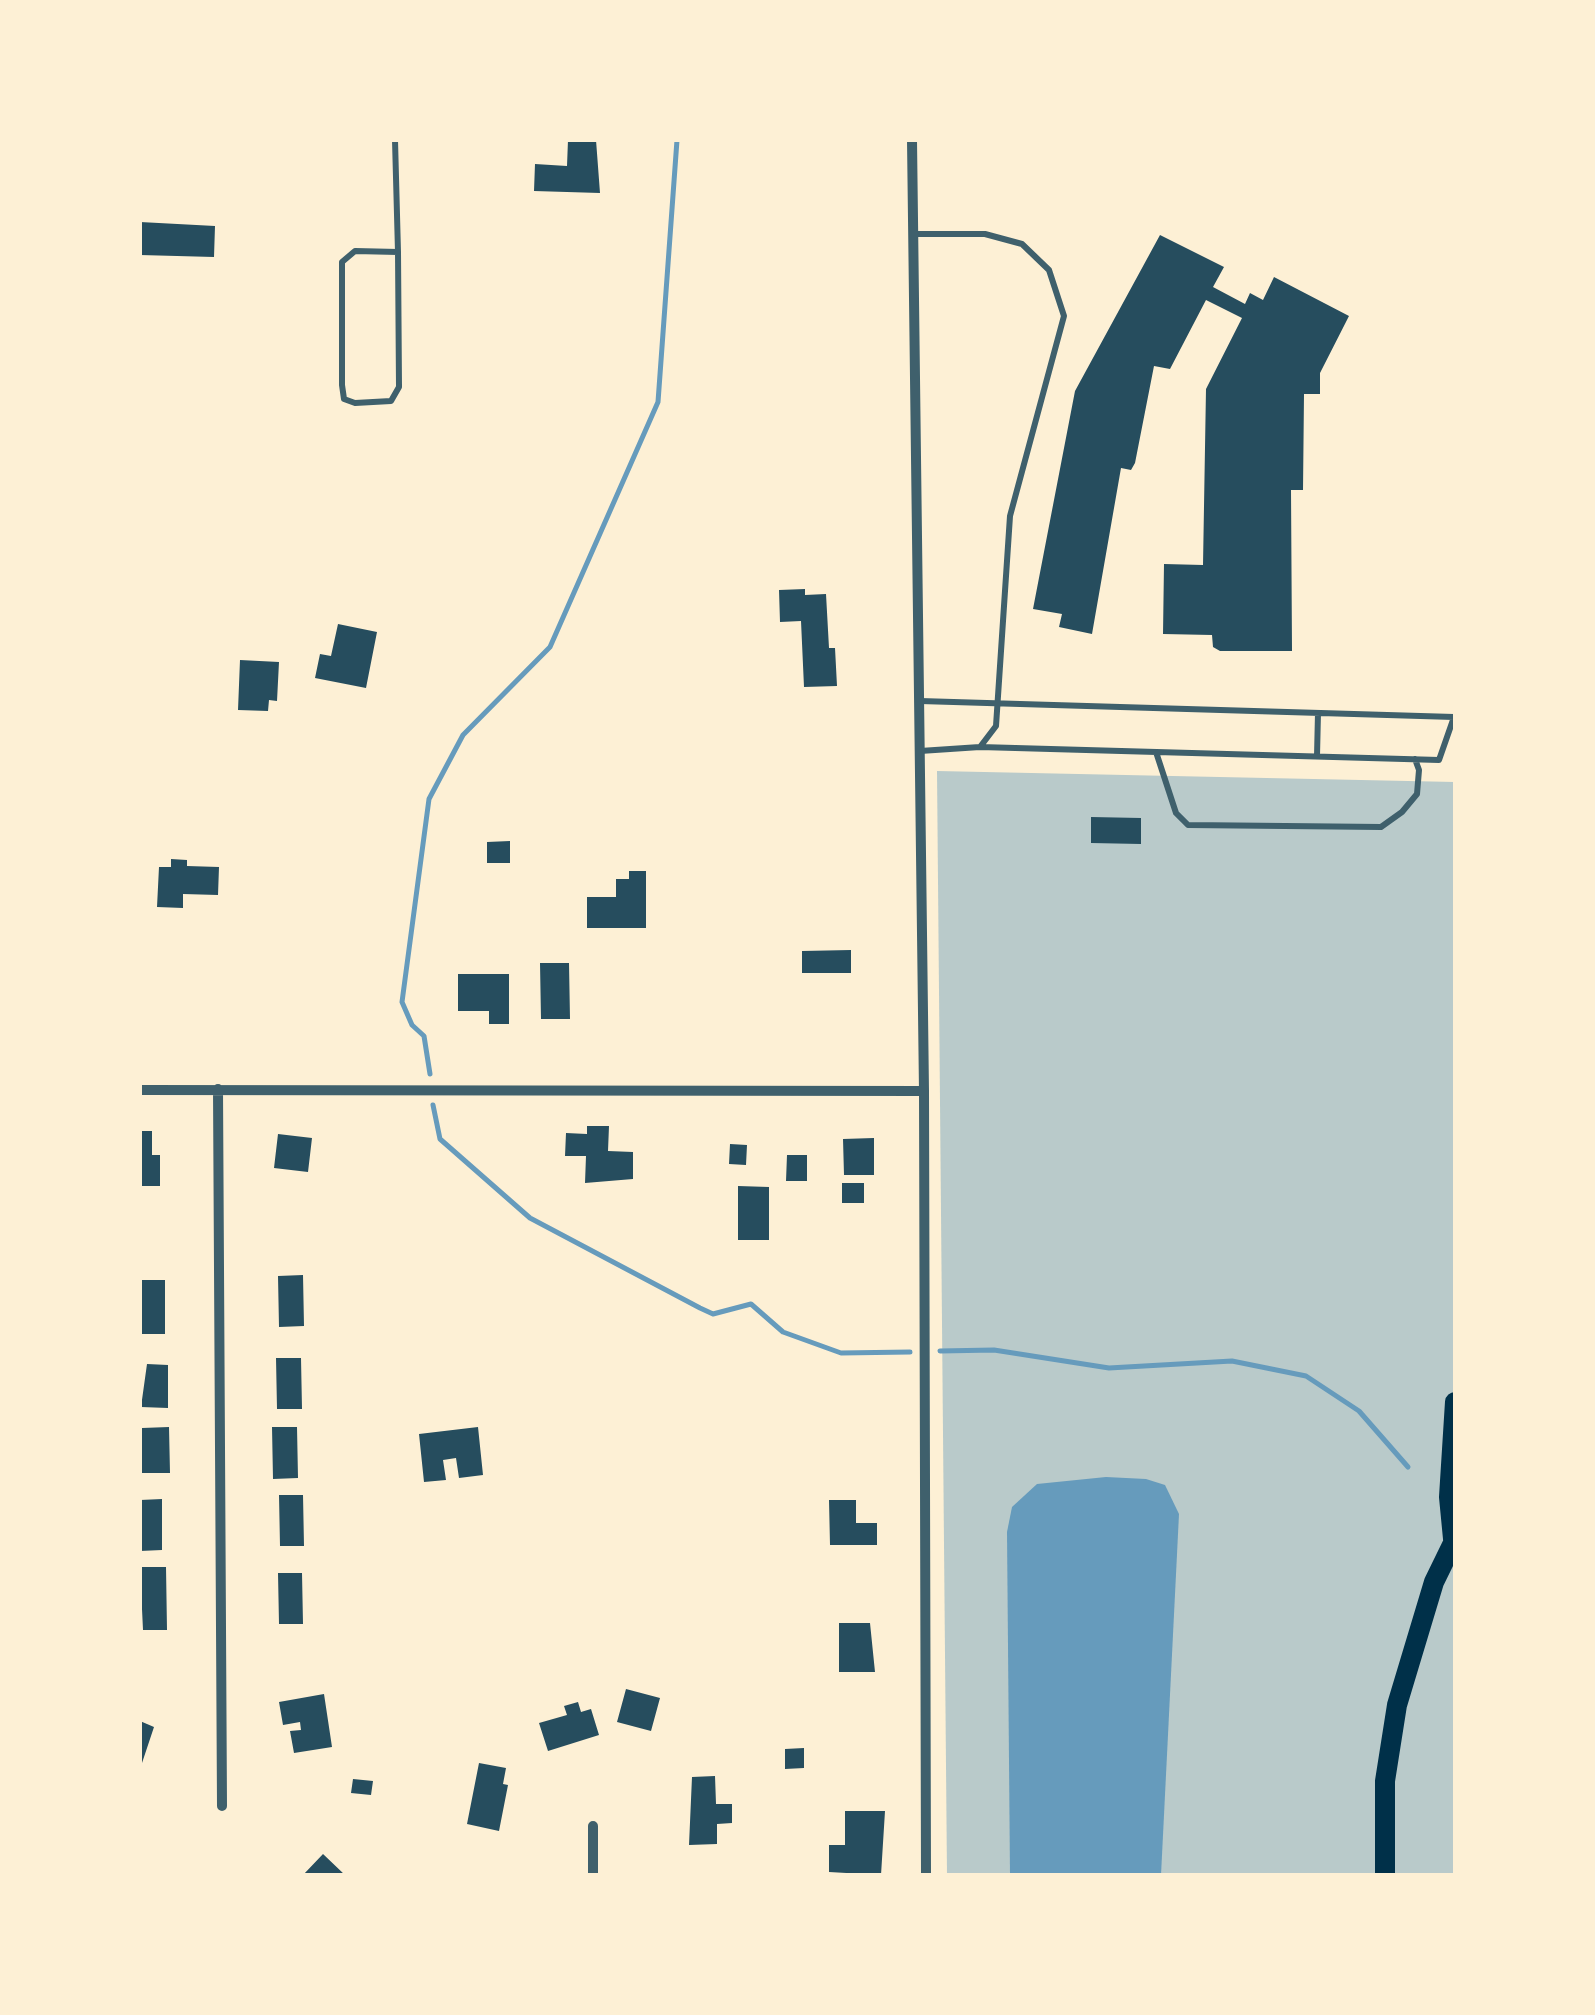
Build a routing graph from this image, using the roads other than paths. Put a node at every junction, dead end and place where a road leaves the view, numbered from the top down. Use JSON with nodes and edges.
{"nodes":[{"id":1,"x":395,"y":140,"type":"edge"},
{"id":2,"x":912,"y":140,"type":"edge"},
{"id":3,"x":913,"y":234,"type":"junction"},
{"id":4,"x":398,"y":252,"type":"junction"},
{"id":5,"x":920,"y":701,"type":"junction"},
{"id":6,"x":1000,"y":704,"type":"junction"},
{"id":7,"x":1318,"y":713,"type":"junction"},
{"id":8,"x":980,"y":748,"type":"junction"},
{"id":9,"x":920,"y":750,"type":"junction"},
{"id":10,"x":1156,"y":752,"type":"junction"},
{"id":11,"x":1317,"y":757,"type":"junction"},
{"id":12,"x":1415,"y":759,"type":"junction"},
{"id":13,"x":218,"y":1089,"type":"junction"},
{"id":14,"x":140,"y":1090,"type":"edge"},
{"id":15,"x":924,"y":1091,"type":"junction"},
{"id":16,"x":1455,"y":1402,"type":"edge"},
{"id":17,"x":1455,"y":1539,"type":"edge"},
{"id":18,"x":1455,"y":1556,"type":"edge"},
{"id":19,"x":222,"y":1806,"type":"dead end"},
{"id":20,"x":593,"y":1826,"type":"dead end"},
{"id":21,"x":593,"y":1875,"type":"edge"},
{"id":22,"x":926,"y":1875,"type":"edge"},
{"id":23,"x":1385,"y":1875,"type":"edge"}],
"edges":[{"from":1,"to":4,"type":"lane"},
{"from":2,"to":3,"type":"street"},
{"from":3,"to":5,"type":"street"},
{"from":3,"to":6,"type":"lane"},
{"from":4,"to":4,"type":"lane"},
{"from":5,"to":6,"type":"lane"},
{"from":5,"to":9,"type":"street"},
{"from":6,"to":7,"type":"lane"},
{"from":6,"to":8,"type":"lane"},
{"from":7,"to":11,"type":"lane"},
{"from":7,"to":12,"type":"lane"},
{"from":8,"to":9,"type":"lane"},
{"from":8,"to":10,"type":"lane"},
{"from":9,"to":15,"type":"street"},
{"from":10,"to":11,"type":"lane"},
{"from":10,"to":12,"type":"lane"},
{"from":11,"to":12,"type":"lane"},
{"from":13,"to":14,"type":"street"},
{"from":13,"to":15,"type":"street"},
{"from":13,"to":19,"type":"street"},
{"from":15,"to":22,"type":"street"},
{"from":16,"to":18,"type":"highway"},
{"from":17,"to":23,"type":"highway"},
{"from":20,"to":21,"type":"street"}]}
